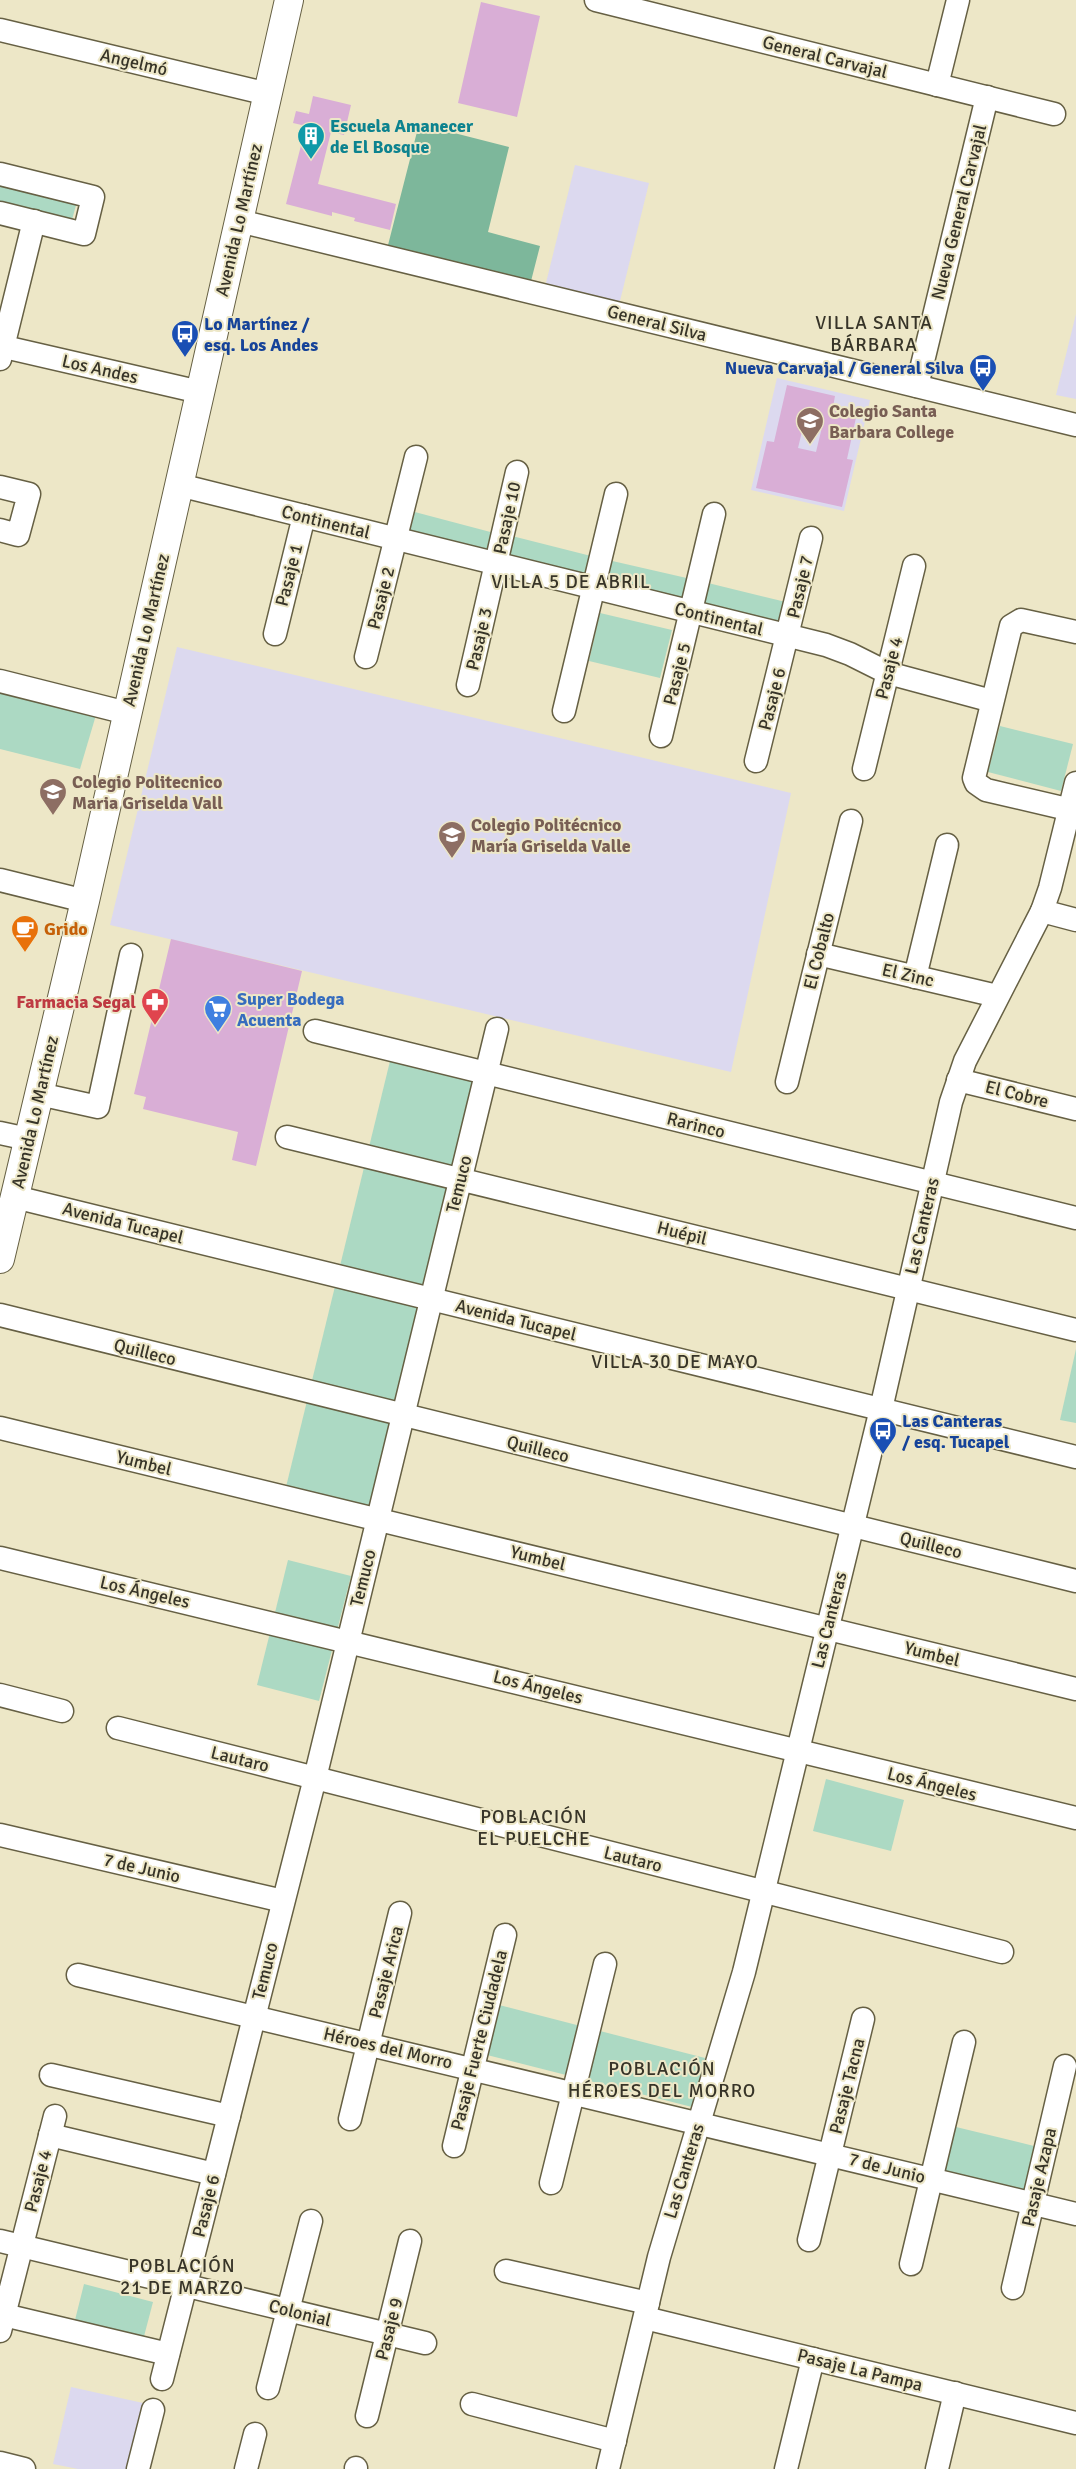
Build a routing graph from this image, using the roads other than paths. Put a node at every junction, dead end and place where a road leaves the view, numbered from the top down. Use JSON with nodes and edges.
{"nodes":[{"id":1,"x":289,"y":0,"type":"edge"},
{"id":2,"x":596,"y":0,"type":"edge"},
{"id":3,"x":958,"y":0,"type":"edge"},
{"id":4,"x":0,"y":30,"type":"edge"},
{"id":5,"x":937,"y":85,"type":"junction"},
{"id":6,"x":268,"y":94,"type":"junction"},
{"id":7,"x":987,"y":97,"type":"junction"},
{"id":8,"x":1054,"y":114,"type":"dead end"},
{"id":9,"x":0,"y":174,"type":"edge"},
{"id":10,"x":0,"y":212,"type":"edge"},
{"id":11,"x":34,"y":221,"type":"junction"},
{"id":12,"x":239,"y":221,"type":"junction"},
{"id":13,"x":1,"y":350,"type":"edge"},
{"id":14,"x":917,"y":386,"type":"junction"},
{"id":15,"x":200,"y":392,"type":"junction"},
{"id":16,"x":1076,"y":425,"type":"edge"},
{"id":17,"x":416,"y":457,"type":"dead end"},
{"id":18,"x":517,"y":472,"type":"dead end"},
{"id":19,"x":179,"y":486,"type":"junction"},
{"id":20,"x":0,"y":487,"type":"edge"},
{"id":21,"x":616,"y":494,"type":"dead end"},
{"id":22,"x":714,"y":514,"type":"dead end"},
{"id":23,"x":304,"y":516,"type":"junction"},
{"id":24,"x":0,"y":530,"type":"edge"},
{"id":25,"x":811,"y":538,"type":"dead end"},
{"id":26,"x":396,"y":539,"type":"junction"},
{"id":27,"x":497,"y":564,"type":"junction"},
{"id":28,"x":914,"y":566,"type":"dead end"},
{"id":29,"x":594,"y":588,"type":"junction"},
{"id":30,"x":692,"y":612,"type":"junction"},
{"id":31,"x":1076,"y":632,"type":"edge"},
{"id":32,"x":274,"y":634,"type":"dead end"},
{"id":33,"x":788,"y":636,"type":"junction"},
{"id":34,"x":366,"y":657,"type":"dead end"},
{"id":35,"x":888,"y":673,"type":"junction"},
{"id":36,"x":0,"y":681,"type":"edge"},
{"id":37,"x":468,"y":685,"type":"dead end"},
{"id":38,"x":992,"y":701,"type":"junction"},
{"id":39,"x":564,"y":710,"type":"dead end"},
{"id":40,"x":127,"y":713,"type":"junction"},
{"id":41,"x":661,"y":736,"type":"dead end"},
{"id":42,"x":756,"y":761,"type":"dead end"},
{"id":43,"x":864,"y":769,"type":"dead end"},
{"id":44,"x":1076,"y":783,"type":"edge"},
{"id":45,"x":1073,"y":810,"type":"edge"},
{"id":46,"x":851,"y":821,"type":"dead end"},
{"id":47,"x":947,"y":845,"type":"dead end"},
{"id":48,"x":0,"y":880,"type":"edge"},
{"id":49,"x":85,"y":901,"type":"junction"},
{"id":50,"x":1042,"y":911,"type":"junction"},
{"id":51,"x":1076,"y":920,"type":"edge"},
{"id":52,"x":818,"y":954,"type":"junction"},
{"id":53,"x":131,"y":955,"type":"dead end"},
{"id":54,"x":915,"y":977,"type":"junction"},
{"id":55,"x":997,"y":996,"type":"junction"},
{"id":56,"x":497,"y":1029,"type":"dead end"},
{"id":57,"x":315,"y":1031,"type":"dead end"},
{"id":58,"x":486,"y":1074,"type":"junction"},
{"id":59,"x":958,"y":1080,"type":"junction"},
{"id":60,"x":787,"y":1082,"type":"dead end"},
{"id":61,"x":39,"y":1094,"type":"junction"},
{"id":62,"x":1076,"y":1109,"type":"edge"},
{"id":63,"x":0,"y":1133,"type":"edge"},
{"id":64,"x":287,"y":1136,"type":"dead end"},
{"id":65,"x":28,"y":1139,"type":"junction"},
{"id":66,"x":460,"y":1179,"type":"junction"},
{"id":67,"x":932,"y":1183,"type":"junction"},
{"id":68,"x":15,"y":1197,"type":"junction"},
{"id":69,"x":1076,"y":1218,"type":"edge"},
{"id":70,"x":1,"y":1247,"type":"edge"},
{"id":71,"x":907,"y":1288,"type":"junction"},
{"id":72,"x":430,"y":1299,"type":"junction"},
{"id":73,"x":0,"y":1315,"type":"edge"},
{"id":74,"x":1076,"y":1330,"type":"edge"},
{"id":75,"x":881,"y":1409,"type":"junction"},
{"id":76,"x":402,"y":1416,"type":"junction"},
{"id":77,"x":0,"y":1428,"type":"edge"},
{"id":78,"x":1076,"y":1457,"type":"edge"},
{"id":79,"x":377,"y":1520,"type":"junction"},
{"id":80,"x":852,"y":1526,"type":"junction"},
{"id":81,"x":0,"y":1558,"type":"edge"},
{"id":82,"x":1076,"y":1581,"type":"edge"},
{"id":83,"x":828,"y":1628,"type":"junction"},
{"id":84,"x":348,"y":1640,"type":"junction"},
{"id":85,"x":1076,"y":1689,"type":"edge"},
{"id":86,"x":0,"y":1695,"type":"edge"},
{"id":87,"x":62,"y":1711,"type":"dead end"},
{"id":88,"x":118,"y":1728,"type":"dead end"},
{"id":89,"x":798,"y":1751,"type":"junction"},
{"id":90,"x":314,"y":1778,"type":"junction"},
{"id":91,"x":1076,"y":1818,"type":"edge"},
{"id":92,"x":0,"y":1835,"type":"edge"},
{"id":93,"x":764,"y":1892,"type":"junction"},
{"id":94,"x":283,"y":1901,"type":"junction"},
{"id":95,"x":400,"y":1913,"type":"dead end"},
{"id":96,"x":505,"y":1934,"type":"dead end"},
{"id":97,"x":1002,"y":1952,"type":"dead end"},
{"id":98,"x":605,"y":1964,"type":"dead end"},
{"id":99,"x":78,"y":1975,"type":"dead end"},
{"id":100,"x":254,"y":2016,"type":"junction"},
{"id":101,"x":863,"y":2019,"type":"dead end"},
{"id":102,"x":964,"y":2042,"type":"dead end"},
{"id":103,"x":369,"y":2043,"type":"junction"},
{"id":104,"x":1065,"y":2066,"type":"dead end"},
{"id":105,"x":472,"y":2068,"type":"junction"},
{"id":106,"x":50,"y":2074,"type":"dead end"},
{"id":107,"x":573,"y":2092,"type":"junction"},
{"id":108,"x":350,"y":2119,"type":"dead end"},
{"id":109,"x":228,"y":2121,"type":"junction"},
{"id":110,"x":699,"y":2122,"type":"junction"},
{"id":111,"x":454,"y":2146,"type":"dead end"},
{"id":112,"x":830,"y":2154,"type":"junction"},
{"id":113,"x":214,"y":2174,"type":"junction"},
{"id":114,"x":931,"y":2179,"type":"junction"},
{"id":115,"x":551,"y":2183,"type":"dead end"},
{"id":116,"x":1033,"y":2203,"type":"junction"},
{"id":117,"x":1076,"y":2214,"type":"edge"},
{"id":118,"x":310,"y":2220,"type":"dead end"},
{"id":119,"x":809,"y":2240,"type":"dead end"},
{"id":120,"x":0,"y":2241,"type":"edge"},
{"id":121,"x":410,"y":2241,"type":"dead end"},
{"id":122,"x":22,"y":2246,"type":"junction"},
{"id":123,"x":911,"y":2264,"type":"dead end"},
{"id":124,"x":506,"y":2270,"type":"dead end"},
{"id":125,"x":186,"y":2286,"type":"junction"},
{"id":126,"x":1013,"y":2288,"type":"dead end"},
{"id":127,"x":288,"y":2310,"type":"junction"},
{"id":128,"x":646,"y":2310,"type":"junction"},
{"id":129,"x":2,"y":2323,"type":"edge"},
{"id":130,"x":387,"y":2334,"type":"junction"},
{"id":131,"x":425,"y":2343,"type":"dead end"},
{"id":132,"x":168,"y":2354,"type":"junction"},
{"id":133,"x":813,"y":2359,"type":"junction"},
{"id":134,"x":162,"y":2379,"type":"dead end"},
{"id":135,"x":268,"y":2388,"type":"dead end"},
{"id":136,"x":955,"y":2393,"type":"junction"},
{"id":137,"x":472,"y":2404,"type":"dead end"},
{"id":138,"x":153,"y":2410,"type":"dead end"},
{"id":139,"x":367,"y":2416,"type":"dead end"},
{"id":140,"x":1076,"y":2423,"type":"edge"},
{"id":141,"x":256,"y":2434,"type":"dead end"},
{"id":142,"x":615,"y":2440,"type":"junction"},
{"id":143,"x":0,"y":2463,"type":"edge"},
{"id":144,"x":24,"y":2469,"type":"edge"},
{"id":145,"x":138,"y":2469,"type":"edge"},
{"id":146,"x":246,"y":2469,"type":"edge"},
{"id":147,"x":608,"y":2469,"type":"edge"},
{"id":148,"x":786,"y":2469,"type":"edge"},
{"id":149,"x":937,"y":2469,"type":"edge"}],
"edges":[{"from":1,"to":6,"type":"main road","name":"Avenida Lo Martínez"},
{"from":2,"to":5,"type":"street","name":"General Carvajal"},
{"from":3,"to":5,"type":"street"},
{"from":4,"to":6,"type":"street","name":"Angelmó"},
{"from":5,"to":7,"type":"street","name":"General Carvajal"},
{"from":6,"to":12,"type":"main road","name":"Avenida Lo Martínez"},
{"from":7,"to":8,"type":"street","name":"General Carvajal"},
{"from":7,"to":14,"type":"street","name":"Nueva General Carvajal"},
{"from":9,"to":11,"type":"street"},
{"from":10,"to":11,"type":"street"},
{"from":11,"to":13,"type":"street"},
{"from":12,"to":14,"type":"street","name":"General Silva"},
{"from":12,"to":15,"type":"main road","name":"Avenida Lo Martínez"},
{"from":13,"to":15,"type":"street","name":"Los Andes"},
{"from":14,"to":16,"type":"street","name":"General Silva"},
{"from":15,"to":19,"type":"main road","name":"Avenida Lo Martínez"},
{"from":17,"to":26,"type":"street","name":"Pasaje 2"},
{"from":18,"to":27,"type":"street","name":"Pasaje 10"},
{"from":19,"to":23,"type":"street","name":"Continental"},
{"from":19,"to":40,"type":"main road","name":"Avenida Lo Martínez"},
{"from":20,"to":24,"type":"street"},
{"from":21,"to":29,"type":"street"},
{"from":22,"to":30,"type":"street","name":"Pasaje 5"},
{"from":23,"to":26,"type":"street","name":"Continental"},
{"from":23,"to":32,"type":"street","name":"Pasaje 1"},
{"from":25,"to":33,"type":"street","name":"Pasaje 7"},
{"from":26,"to":27,"type":"street","name":"Continental"},
{"from":26,"to":34,"type":"street","name":"Pasaje 2"},
{"from":27,"to":29,"type":"street","name":"Continental"},
{"from":27,"to":37,"type":"street","name":"Pasaje 3"},
{"from":28,"to":35,"type":"street","name":"Pasaje 4"},
{"from":29,"to":30,"type":"street","name":"Continental"},
{"from":29,"to":39,"type":"street"},
{"from":30,"to":33,"type":"street","name":"Continental"},
{"from":30,"to":41,"type":"street","name":"Pasaje 5"},
{"from":31,"to":38,"type":"street"},
{"from":33,"to":35,"type":"street","name":"Continental"},
{"from":33,"to":42,"type":"street","name":"Pasaje 6"},
{"from":35,"to":38,"type":"street","name":"Continental"},
{"from":35,"to":43,"type":"street","name":"Pasaje 4"},
{"from":36,"to":40,"type":"street"},
{"from":38,"to":45,"type":"street"},
{"from":40,"to":49,"type":"main road","name":"Avenida Lo Martínez"},
{"from":44,"to":45,"type":"street","name":"Las Canteras"},
{"from":45,"to":50,"type":"street","name":"Las Canteras"},
{"from":46,"to":52,"type":"street","name":"El Cobalto"},
{"from":47,"to":54,"type":"street"},
{"from":48,"to":49,"type":"street"},
{"from":49,"to":61,"type":"main road","name":"Avenida Lo Martínez"},
{"from":50,"to":51,"type":"street"},
{"from":50,"to":55,"type":"street","name":"Las Canteras"},
{"from":52,"to":54,"type":"street","name":"El Zinc"},
{"from":52,"to":60,"type":"street","name":"El Cobalto"},
{"from":53,"to":61,"type":"street"},
{"from":54,"to":55,"type":"street","name":"El Zinc"},
{"from":55,"to":59,"type":"street","name":"Las Canteras"},
{"from":56,"to":58,"type":"street","name":"Temuco"},
{"from":57,"to":58,"type":"street","name":"Rarinco"},
{"from":58,"to":66,"type":"street","name":"Temuco"},
{"from":58,"to":67,"type":"street","name":"Rarinco"},
{"from":59,"to":62,"type":"street","name":"El Cobre"},
{"from":59,"to":67,"type":"street","name":"Las Canteras"},
{"from":61,"to":65,"type":"main road","name":"Avenida Lo Martínez"},
{"from":63,"to":65,"type":"street"},
{"from":64,"to":66,"type":"street","name":"Huépil"},
{"from":65,"to":68,"type":"main road","name":"Avenida Lo Martínez"},
{"from":66,"to":71,"type":"street","name":"Huépil"},
{"from":66,"to":72,"type":"street","name":"Temuco"},
{"from":67,"to":69,"type":"street","name":"Rarinco"},
{"from":67,"to":71,"type":"street","name":"Las Canteras"},
{"from":68,"to":70,"type":"main road","name":"Avenida Lo Martínez"},
{"from":68,"to":72,"type":"street","name":"Avenida Tucapel"},
{"from":71,"to":74,"type":"street","name":"Huépil"},
{"from":71,"to":75,"type":"street","name":"Las Canteras"},
{"from":72,"to":75,"type":"street","name":"Avenida Tucapel"},
{"from":72,"to":76,"type":"street","name":"Temuco"},
{"from":73,"to":76,"type":"street","name":"Quilleco"},
{"from":75,"to":78,"type":"street","name":"Avenida Tucapel"},
{"from":75,"to":80,"type":"street","name":"Las Canteras"},
{"from":76,"to":79,"type":"street","name":"Temuco"},
{"from":76,"to":80,"type":"street","name":"Quilleco"},
{"from":77,"to":79,"type":"street","name":"Yumbel"},
{"from":79,"to":83,"type":"street","name":"Yumbel"},
{"from":79,"to":84,"type":"street","name":"Temuco"},
{"from":80,"to":82,"type":"street","name":"Quilleco"},
{"from":80,"to":83,"type":"street","name":"Las Canteras"},
{"from":81,"to":84,"type":"street","name":"Los Ángeles"},
{"from":83,"to":85,"type":"street","name":"Yumbel"},
{"from":83,"to":89,"type":"street","name":"Las Canteras"},
{"from":84,"to":89,"type":"street","name":"Los Ángeles"},
{"from":84,"to":90,"type":"street","name":"Temuco"},
{"from":86,"to":87,"type":"street"},
{"from":88,"to":90,"type":"street","name":"Lautaro"},
{"from":89,"to":91,"type":"street","name":"Los Ángeles"},
{"from":89,"to":93,"type":"street","name":"Las Canteras"},
{"from":90,"to":93,"type":"street","name":"Lautaro"},
{"from":90,"to":94,"type":"street","name":"Temuco"},
{"from":92,"to":94,"type":"street","name":"7 de Junio"},
{"from":93,"to":97,"type":"street","name":"Lautaro"},
{"from":93,"to":110,"type":"street","name":"Las Canteras"},
{"from":94,"to":100,"type":"street","name":"Temuco"},
{"from":95,"to":103,"type":"street","name":"Pasaje Arica"},
{"from":96,"to":105,"type":"street","name":"Pasaje Fuerte Ciudadela"},
{"from":98,"to":107,"type":"street"},
{"from":99,"to":100,"type":"street","name":"Héroes del Morro"},
{"from":100,"to":103,"type":"street","name":"Héroes del Morro"},
{"from":100,"to":109,"type":"street","name":"Temuco"},
{"from":101,"to":112,"type":"street","name":"Pasaje Tacna"},
{"from":102,"to":114,"type":"street"},
{"from":103,"to":105,"type":"street","name":"Héroes del Morro"},
{"from":103,"to":108,"type":"street","name":"Pasaje Arica"},
{"from":104,"to":116,"type":"street","name":"Pasaje Azapa"},
{"from":105,"to":107,"type":"street","name":"Héroes del Morro"},
{"from":105,"to":111,"type":"street","name":"Pasaje Fuerte Ciudadela"},
{"from":106,"to":109,"type":"street"},
{"from":107,"to":110,"type":"street","name":"Héroes del Morro"},
{"from":107,"to":115,"type":"street"},
{"from":109,"to":113,"type":"street","name":"Pasaje 6"},
{"from":110,"to":112,"type":"street","name":"7 de Junio"},
{"from":110,"to":128,"type":"street","name":"Las Canteras"},
{"from":112,"to":114,"type":"street","name":"7 de Junio"},
{"from":112,"to":119,"type":"street","name":"Pasaje Tacna"},
{"from":113,"to":122,"type":"street","name":"Pasaje 4"},
{"from":113,"to":125,"type":"street","name":"Pasaje 6"},
{"from":114,"to":116,"type":"street","name":"7 de Junio"},
{"from":114,"to":123,"type":"street"},
{"from":116,"to":117,"type":"street","name":"7 de Junio"},
{"from":116,"to":126,"type":"street","name":"Pasaje Azapa"},
{"from":118,"to":127,"type":"street"},
{"from":120,"to":122,"type":"street","name":"Colonial"},
{"from":121,"to":130,"type":"street","name":"Pasaje 9"},
{"from":122,"to":125,"type":"street","name":"Colonial"},
{"from":122,"to":129,"type":"street"},
{"from":124,"to":128,"type":"street","name":"Pasaje La Pampa"},
{"from":125,"to":127,"type":"street","name":"Colonial"},
{"from":125,"to":132,"type":"street"},
{"from":127,"to":130,"type":"street","name":"Colonial"},
{"from":127,"to":135,"type":"street"},
{"from":128,"to":133,"type":"street","name":"Pasaje La Pampa"},
{"from":128,"to":142,"type":"street","name":"Las Canteras"},
{"from":129,"to":132,"type":"street"},
{"from":130,"to":131,"type":"street","name":"Colonial"},
{"from":130,"to":139,"type":"street","name":"Pasaje 9"},
{"from":132,"to":134,"type":"street"},
{"from":133,"to":136,"type":"street","name":"Pasaje La Pampa"},
{"from":133,"to":148,"type":"street"},
{"from":136,"to":140,"type":"street","name":"Pasaje La Pampa"},
{"from":136,"to":149,"type":"street"},
{"from":137,"to":142,"type":"street"},
{"from":138,"to":145,"type":"street"},
{"from":141,"to":146,"type":"street"},
{"from":142,"to":147,"type":"street","name":"Las Canteras"},
{"from":143,"to":144,"type":"street"}]}
